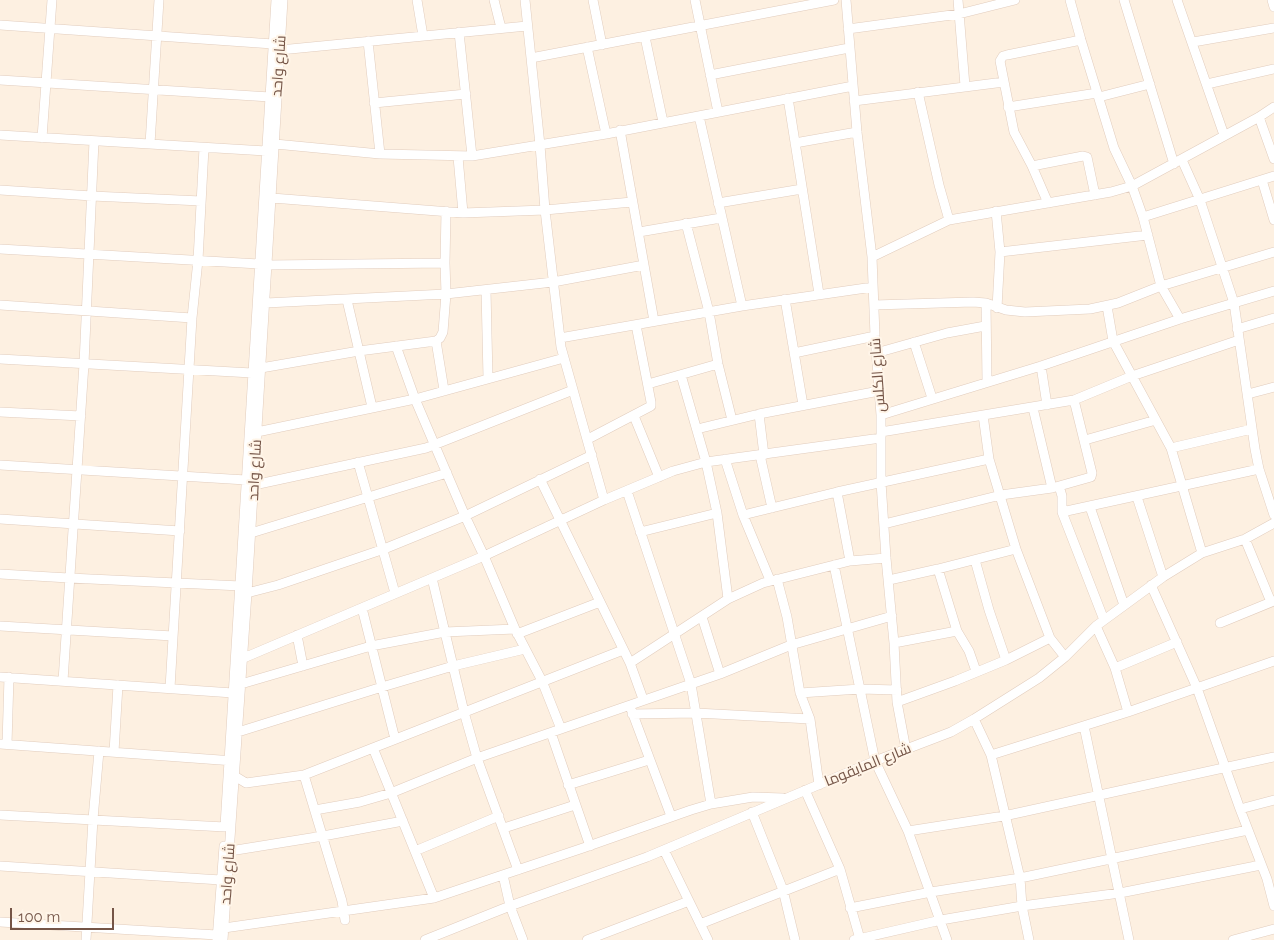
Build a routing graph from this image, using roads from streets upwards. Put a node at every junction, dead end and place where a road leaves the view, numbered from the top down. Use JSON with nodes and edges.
{"nodes":[{"id":1,"x":52,"y":0,"type":"edge"},
{"id":2,"x":159,"y":0,"type":"edge"},
{"id":3,"x":276,"y":0,"type":"edge"},
{"id":4,"x":283,"y":0,"type":"edge"},
{"id":5,"x":417,"y":0,"type":"edge"},
{"id":6,"x":494,"y":0,"type":"edge"},
{"id":7,"x":525,"y":0,"type":"edge"},
{"id":8,"x":594,"y":0,"type":"edge"},
{"id":9,"x":695,"y":0,"type":"edge"},
{"id":10,"x":834,"y":0,"type":"edge"},
{"id":11,"x":846,"y":0,"type":"edge"},
{"id":12,"x":958,"y":0,"type":"edge"},
{"id":13,"x":1014,"y":0,"type":"edge"},
{"id":14,"x":1070,"y":0,"type":"edge"},
{"id":15,"x":1124,"y":0,"type":"edge"},
{"id":16,"x":1177,"y":0,"type":"edge"},
{"id":17,"x":1272,"y":0,"type":"edge"},
{"id":18,"x":1274,"y":6,"type":"edge"},
{"id":19,"x":959,"y":14,"type":"junction"},
{"id":20,"x":0,"y":25,"type":"edge"},
{"id":21,"x":700,"y":25,"type":"junction"},
{"id":22,"x":526,"y":26,"type":"junction"},
{"id":23,"x":50,"y":28,"type":"junction"},
{"id":24,"x":501,"y":28,"type":"junction"},
{"id":25,"x":1274,"y":28,"type":"edge"},
{"id":26,"x":848,"y":29,"type":"junction"},
{"id":27,"x":459,"y":32,"type":"junction"},
{"id":28,"x":157,"y":36,"type":"junction"},
{"id":29,"x":423,"y":36,"type":"junction"},
{"id":30,"x":645,"y":36,"type":"junction"},
{"id":31,"x":1081,"y":40,"type":"junction"},
{"id":32,"x":368,"y":41,"type":"junction"},
{"id":33,"x":1193,"y":42,"type":"junction"},
{"id":34,"x":602,"y":45,"type":"junction"},
{"id":35,"x":277,"y":47,"type":"junction"},
{"id":36,"x":587,"y":47,"type":"junction"},
{"id":37,"x":849,"y":48,"type":"junction"},
{"id":38,"x":531,"y":58,"type":"junction"},
{"id":39,"x":1274,"y":69,"type":"edge"},
{"id":40,"x":710,"y":75,"type":"junction"},
{"id":41,"x":0,"y":80,"type":"edge"},
{"id":42,"x":1004,"y":82,"type":"junction"},
{"id":43,"x":46,"y":84,"type":"junction"},
{"id":44,"x":1150,"y":84,"type":"junction"},
{"id":45,"x":1207,"y":84,"type":"junction"},
{"id":46,"x":853,"y":86,"type":"junction"},
{"id":47,"x":965,"y":86,"type":"junction"},
{"id":48,"x":154,"y":90,"type":"junction"},
{"id":49,"x":918,"y":92,"type":"junction"},
{"id":50,"x":466,"y":94,"type":"junction"},
{"id":51,"x":1098,"y":95,"type":"junction"},
{"id":52,"x":270,"y":97,"type":"junction"},
{"id":53,"x":788,"y":98,"type":"junction"},
{"id":54,"x":854,"y":101,"type":"junction"},
{"id":55,"x":374,"y":103,"type":"junction"},
{"id":56,"x":1008,"y":107,"type":"junction"},
{"id":57,"x":1274,"y":108,"type":"edge"},
{"id":58,"x":273,"y":109,"type":"junction"},
{"id":59,"x":718,"y":112,"type":"junction"},
{"id":60,"x":699,"y":116,"type":"junction"},
{"id":61,"x":1259,"y":117,"type":"junction"},
{"id":62,"x":663,"y":122,"type":"junction"},
{"id":63,"x":620,"y":130,"type":"junction"},
{"id":64,"x":857,"y":132,"type":"junction"},
{"id":65,"x":606,"y":134,"type":"junction"},
{"id":66,"x":0,"y":135,"type":"edge"},
{"id":67,"x":1224,"y":135,"type":"junction"},
{"id":68,"x":42,"y":138,"type":"junction"},
{"id":69,"x":94,"y":141,"type":"junction"},
{"id":70,"x":795,"y":142,"type":"junction"},
{"id":71,"x":150,"y":144,"type":"junction"},
{"id":72,"x":275,"y":144,"type":"junction"},
{"id":73,"x":540,"y":145,"type":"junction"},
{"id":74,"x":204,"y":148,"type":"junction"},
{"id":75,"x":266,"y":152,"type":"junction"},
{"id":76,"x":380,"y":154,"type":"junction"},
{"id":77,"x":472,"y":156,"type":"junction"},
{"id":78,"x":458,"y":157,"type":"junction"},
{"id":79,"x":1274,"y":159,"type":"edge"},
{"id":80,"x":1178,"y":162,"type":"junction"},
{"id":81,"x":1032,"y":166,"type":"junction"},
{"id":82,"x":1274,"y":176,"type":"edge"},
{"id":83,"x":1262,"y":180,"type":"junction"},
{"id":84,"x":1132,"y":186,"type":"junction"},
{"id":85,"x":802,"y":189,"type":"junction"},
{"id":86,"x":0,"y":190,"type":"edge"},
{"id":87,"x":1095,"y":195,"type":"junction"},
{"id":88,"x":92,"y":196,"type":"junction"},
{"id":89,"x":272,"y":198,"type":"junction"},
{"id":90,"x":1200,"y":200,"type":"junction"},
{"id":91,"x":201,"y":201,"type":"junction"},
{"id":92,"x":632,"y":202,"type":"junction"},
{"id":93,"x":1048,"y":202,"type":"junction"},
{"id":94,"x":718,"y":203,"type":"junction"},
{"id":95,"x":446,"y":210,"type":"junction"},
{"id":96,"x":544,"y":210,"type":"junction"},
{"id":97,"x":996,"y":211,"type":"junction"},
{"id":98,"x":463,"y":213,"type":"junction"},
{"id":99,"x":1142,"y":217,"type":"junction"},
{"id":100,"x":721,"y":218,"type":"junction"},
{"id":101,"x":950,"y":220,"type":"junction"},
{"id":102,"x":1274,"y":220,"type":"edge"},
{"id":103,"x":686,"y":223,"type":"junction"},
{"id":104,"x":639,"y":232,"type":"junction"},
{"id":105,"x":1148,"y":235,"type":"junction"},
{"id":106,"x":0,"y":249,"type":"edge"},
{"id":107,"x":1000,"y":252,"type":"junction"},
{"id":108,"x":1274,"y":252,"type":"edge"},
{"id":109,"x":88,"y":255,"type":"junction"},
{"id":110,"x":872,"y":257,"type":"junction"},
{"id":111,"x":198,"y":260,"type":"junction"},
{"id":112,"x":445,"y":263,"type":"junction"},
{"id":113,"x":263,"y":264,"type":"junction"},
{"id":114,"x":644,"y":265,"type":"junction"},
{"id":115,"x":1222,"y":267,"type":"junction"},
{"id":116,"x":553,"y":282,"type":"junction"},
{"id":117,"x":873,"y":286,"type":"junction"},
{"id":118,"x":1162,"y":286,"type":"junction"},
{"id":119,"x":486,"y":290,"type":"junction"},
{"id":120,"x":1274,"y":291,"type":"edge"},
{"id":121,"x":446,"y":294,"type":"junction"},
{"id":122,"x":819,"y":294,"type":"junction"},
{"id":123,"x":785,"y":299,"type":"junction"},
{"id":124,"x":347,"y":300,"type":"junction"},
{"id":125,"x":266,"y":303,"type":"junction"},
{"id":126,"x":986,"y":303,"type":"junction"},
{"id":127,"x":1234,"y":303,"type":"junction"},
{"id":128,"x":874,"y":305,"type":"junction"},
{"id":129,"x":0,"y":306,"type":"edge"},
{"id":130,"x":742,"y":306,"type":"junction"},
{"id":131,"x":1107,"y":306,"type":"junction"},
{"id":132,"x":997,"y":308,"type":"junction"},
{"id":133,"x":86,"y":312,"type":"junction"},
{"id":134,"x":709,"y":312,"type":"junction"},
{"id":135,"x":192,"y":318,"type":"junction"},
{"id":136,"x":1274,"y":318,"type":"edge"},
{"id":137,"x":1180,"y":319,"type":"junction"},
{"id":138,"x":654,"y":321,"type":"junction"},
{"id":139,"x":636,"y":325,"type":"junction"},
{"id":140,"x":985,"y":326,"type":"junction"},
{"id":141,"x":1237,"y":329,"type":"junction"},
{"id":142,"x":875,"y":336,"type":"junction"},
{"id":143,"x":560,"y":338,"type":"junction"},
{"id":144,"x":1239,"y":340,"type":"junction"},
{"id":145,"x":436,"y":341,"type":"junction"},
{"id":146,"x":1113,"y":341,"type":"junction"},
{"id":147,"x":914,"y":342,"type":"junction"},
{"id":148,"x":396,"y":346,"type":"junction"},
{"id":149,"x":359,"y":351,"type":"junction"},
{"id":150,"x":794,"y":353,"type":"junction"},
{"id":151,"x":876,"y":353,"type":"junction"},
{"id":152,"x":564,"y":358,"type":"junction"},
{"id":153,"x":0,"y":359,"type":"edge"},
{"id":154,"x":84,"y":364,"type":"junction"},
{"id":155,"x":718,"y":364,"type":"junction"},
{"id":156,"x":1041,"y":366,"type":"junction"},
{"id":157,"x":189,"y":370,"type":"junction"},
{"id":158,"x":257,"y":371,"type":"junction"},
{"id":159,"x":681,"y":375,"type":"junction"},
{"id":160,"x":1132,"y":376,"type":"junction"},
{"id":161,"x":488,"y":378,"type":"junction"},
{"id":162,"x":987,"y":382,"type":"junction"},
{"id":163,"x":256,"y":384,"type":"junction"},
{"id":164,"x":648,"y":384,"type":"junction"},
{"id":165,"x":1274,"y":387,"type":"edge"},
{"id":166,"x":444,"y":390,"type":"junction"},
{"id":167,"x":574,"y":390,"type":"junction"},
{"id":168,"x":879,"y":391,"type":"junction"},
{"id":169,"x":1248,"y":394,"type":"junction"},
{"id":170,"x":932,"y":398,"type":"junction"},
{"id":171,"x":415,"y":399,"type":"junction"},
{"id":172,"x":1074,"y":400,"type":"junction"},
{"id":173,"x":803,"y":405,"type":"junction"},
{"id":174,"x":1046,"y":405,"type":"junction"},
{"id":175,"x":372,"y":408,"type":"junction"},
{"id":176,"x":1033,"y":408,"type":"junction"},
{"id":177,"x":0,"y":412,"type":"edge"},
{"id":178,"x":759,"y":414,"type":"junction"},
{"id":179,"x":881,"y":415,"type":"junction"},
{"id":180,"x":982,"y":415,"type":"junction"},
{"id":181,"x":81,"y":416,"type":"junction"},
{"id":182,"x":634,"y":416,"type":"junction"},
{"id":183,"x":732,"y":420,"type":"junction"},
{"id":184,"x":1156,"y":420,"type":"junction"},
{"id":185,"x":697,"y":429,"type":"junction"},
{"id":186,"x":1252,"y":429,"type":"junction"},
{"id":187,"x":257,"y":432,"type":"junction"},
{"id":188,"x":881,"y":435,"type":"junction"},
{"id":189,"x":588,"y":439,"type":"junction"},
{"id":190,"x":1085,"y":440,"type":"junction"},
{"id":191,"x":435,"y":445,"type":"junction"},
{"id":192,"x":1171,"y":448,"type":"junction"},
{"id":193,"x":592,"y":455,"type":"junction"},
{"id":194,"x":762,"y":455,"type":"junction"},
{"id":195,"x":989,"y":458,"type":"junction"},
{"id":196,"x":725,"y":459,"type":"junction"},
{"id":197,"x":358,"y":462,"type":"junction"},
{"id":198,"x":706,"y":462,"type":"junction"},
{"id":199,"x":0,"y":465,"type":"edge"},
{"id":200,"x":1259,"y":469,"type":"junction"},
{"id":201,"x":76,"y":471,"type":"junction"},
{"id":202,"x":447,"y":473,"type":"junction"},
{"id":203,"x":182,"y":477,"type":"junction"},
{"id":204,"x":659,"y":477,"type":"junction"},
{"id":205,"x":540,"y":479,"type":"junction"},
{"id":206,"x":250,"y":482,"type":"junction"},
{"id":207,"x":881,"y":482,"type":"junction"},
{"id":208,"x":1182,"y":486,"type":"junction"},
{"id":209,"x":1056,"y":487,"type":"junction"},
{"id":210,"x":627,"y":491,"type":"junction"},
{"id":211,"x":837,"y":492,"type":"junction"},
{"id":212,"x":1001,"y":496,"type":"junction"},
{"id":213,"x":369,"y":497,"type":"junction"},
{"id":214,"x":1138,"y":497,"type":"junction"},
{"id":215,"x":604,"y":500,"type":"junction"},
{"id":216,"x":1090,"y":507,"type":"junction"},
{"id":217,"x":772,"y":508,"type":"junction"},
{"id":218,"x":717,"y":512,"type":"junction"},
{"id":219,"x":1062,"y":512,"type":"junction"},
{"id":220,"x":743,"y":515,"type":"junction"},
{"id":221,"x":1274,"y":515,"type":"edge"},
{"id":222,"x":465,"y":516,"type":"junction"},
{"id":223,"x":0,"y":519,"type":"edge"},
{"id":224,"x":560,"y":520,"type":"junction"},
{"id":225,"x":73,"y":523,"type":"junction"},
{"id":226,"x":1274,"y":523,"type":"edge"},
{"id":227,"x":884,"y":524,"type":"junction"},
{"id":228,"x":180,"y":531,"type":"junction"},
{"id":229,"x":640,"y":532,"type":"junction"},
{"id":230,"x":251,"y":533,"type":"junction"},
{"id":231,"x":1245,"y":539,"type":"junction"},
{"id":232,"x":384,"y":549,"type":"junction"},
{"id":233,"x":1016,"y":549,"type":"junction"},
{"id":234,"x":1202,"y":553,"type":"junction"},
{"id":235,"x":484,"y":556,"type":"junction"},
{"id":236,"x":886,"y":558,"type":"junction"},
{"id":237,"x":975,"y":560,"type":"junction"},
{"id":238,"x":850,"y":562,"type":"junction"},
{"id":239,"x":834,"y":565,"type":"junction"},
{"id":240,"x":938,"y":569,"type":"junction"},
{"id":241,"x":0,"y":574,"type":"edge"},
{"id":242,"x":1162,"y":577,"type":"junction"},
{"id":243,"x":69,"y":578,"type":"junction"},
{"id":244,"x":432,"y":578,"type":"junction"},
{"id":245,"x":774,"y":579,"type":"junction"},
{"id":246,"x":889,"y":580,"type":"junction"},
{"id":247,"x":176,"y":583,"type":"junction"},
{"id":248,"x":241,"y":586,"type":"junction"},
{"id":249,"x":1151,"y":586,"type":"junction"},
{"id":250,"x":248,"y":593,"type":"junction"},
{"id":251,"x":395,"y":593,"type":"junction"},
{"id":252,"x":728,"y":599,"type":"junction"},
{"id":253,"x":1272,"y":601,"type":"edge"},
{"id":254,"x":600,"y":602,"type":"junction"},
{"id":255,"x":1124,"y":605,"type":"junction"},
{"id":256,"x":362,"y":608,"type":"junction"},
{"id":257,"x":892,"y":616,"type":"junction"},
{"id":258,"x":702,"y":617,"type":"junction"},
{"id":259,"x":1104,"y":620,"type":"junction"},
{"id":260,"x":1220,"y":623,"type":"dead end"},
{"id":261,"x":0,"y":626,"type":"edge"},
{"id":262,"x":1096,"y":626,"type":"junction"},
{"id":263,"x":848,"y":628,"type":"junction"},
{"id":264,"x":66,"y":629,"type":"junction"},
{"id":265,"x":516,"y":631,"type":"junction"},
{"id":266,"x":957,"y":631,"type":"junction"},
{"id":267,"x":445,"y":632,"type":"junction"},
{"id":268,"x":675,"y":635,"type":"junction"},
{"id":269,"x":173,"y":636,"type":"junction"},
{"id":270,"x":297,"y":636,"type":"junction"},
{"id":271,"x":1050,"y":638,"type":"junction"},
{"id":272,"x":1177,"y":642,"type":"junction"},
{"id":273,"x":894,"y":643,"type":"junction"},
{"id":274,"x":371,"y":646,"type":"junction"},
{"id":275,"x":791,"y":646,"type":"junction"},
{"id":276,"x":525,"y":649,"type":"junction"},
{"id":277,"x":623,"y":650,"type":"junction"},
{"id":278,"x":1065,"y":657,"type":"junction"},
{"id":279,"x":239,"y":660,"type":"junction"},
{"id":280,"x":1006,"y":660,"type":"junction"},
{"id":281,"x":1274,"y":661,"type":"edge"},
{"id":282,"x":630,"y":663,"type":"junction"},
{"id":283,"x":303,"y":666,"type":"junction"},
{"id":284,"x":453,"y":666,"type":"junction"},
{"id":285,"x":1115,"y":668,"type":"junction"},
{"id":286,"x":976,"y":671,"type":"junction"},
{"id":287,"x":720,"y":674,"type":"junction"},
{"id":288,"x":4,"y":677,"type":"edge"},
{"id":289,"x":63,"y":681,"type":"junction"},
{"id":290,"x":542,"y":681,"type":"junction"},
{"id":291,"x":241,"y":684,"type":"junction"},
{"id":292,"x":691,"y":684,"type":"junction"},
{"id":293,"x":118,"y":685,"type":"junction"},
{"id":294,"x":382,"y":686,"type":"junction"},
{"id":295,"x":170,"y":688,"type":"junction"},
{"id":296,"x":1197,"y":688,"type":"junction"},
{"id":297,"x":860,"y":689,"type":"junction"},
{"id":298,"x":897,"y":690,"type":"junction"},
{"id":299,"x":233,"y":693,"type":"junction"},
{"id":300,"x":800,"y":693,"type":"junction"},
{"id":301,"x":645,"y":699,"type":"junction"},
{"id":302,"x":897,"y":702,"type":"junction"},
{"id":303,"x":629,"y":704,"type":"junction"},
{"id":304,"x":464,"y":712,"type":"junction"},
{"id":305,"x":1128,"y":712,"type":"junction"},
{"id":306,"x":632,"y":714,"type":"junction"},
{"id":307,"x":650,"y":714,"type":"junction"},
{"id":308,"x":696,"y":714,"type":"junction"},
{"id":309,"x":810,"y":719,"type":"junction"},
{"id":310,"x":974,"y":719,"type":"junction"},
{"id":311,"x":1084,"y":726,"type":"junction"},
{"id":312,"x":561,"y":729,"type":"junction"},
{"id":313,"x":238,"y":732,"type":"junction"},
{"id":314,"x":551,"y":733,"type":"junction"},
{"id":315,"x":395,"y":739,"type":"junction"},
{"id":316,"x":4,"y":744,"type":"edge"},
{"id":317,"x":373,"y":748,"type":"junction"},
{"id":318,"x":99,"y":750,"type":"junction"},
{"id":319,"x":906,"y":750,"type":"junction"},
{"id":320,"x":114,"y":752,"type":"junction"},
{"id":321,"x":991,"y":755,"type":"junction"},
{"id":322,"x":1274,"y":757,"type":"edge"},
{"id":323,"x":477,"y":758,"type":"junction"},
{"id":324,"x":233,"y":760,"type":"junction"},
{"id":325,"x":649,"y":760,"type":"junction"},
{"id":326,"x":875,"y":760,"type":"junction"},
{"id":327,"x":1227,"y":768,"type":"junction"},
{"id":328,"x":232,"y":775,"type":"junction"},
{"id":329,"x":304,"y":775,"type":"junction"},
{"id":330,"x":568,"y":785,"type":"junction"},
{"id":331,"x":819,"y":785,"type":"junction"},
{"id":332,"x":805,"y":790,"type":"junction"},
{"id":333,"x":391,"y":793,"type":"junction"},
{"id":334,"x":1098,"y":795,"type":"junction"},
{"id":335,"x":786,"y":798,"type":"junction"},
{"id":336,"x":1274,"y":800,"type":"edge"},
{"id":337,"x":711,"y":804,"type":"junction"},
{"id":338,"x":575,"y":805,"type":"junction"},
{"id":339,"x":1240,"y":809,"type":"junction"},
{"id":340,"x":315,"y":810,"type":"junction"},
{"id":341,"x":752,"y":812,"type":"junction"},
{"id":342,"x":0,"y":815,"type":"edge"},
{"id":343,"x":499,"y":816,"type":"junction"},
{"id":344,"x":671,"y":816,"type":"junction"},
{"id":345,"x":1004,"y":816,"type":"junction"},
{"id":346,"x":93,"y":819,"type":"junction"},
{"id":347,"x":403,"y":821,"type":"junction"},
{"id":348,"x":225,"y":827,"type":"junction"},
{"id":349,"x":504,"y":828,"type":"junction"},
{"id":350,"x":1248,"y":830,"type":"junction"},
{"id":351,"x":908,"y":831,"type":"junction"},
{"id":352,"x":323,"y":836,"type":"junction"},
{"id":353,"x":590,"y":846,"type":"junction"},
{"id":354,"x":415,"y":850,"type":"junction"},
{"id":355,"x":664,"y":850,"type":"junction"},
{"id":356,"x":230,"y":851,"type":"junction"},
{"id":357,"x":1113,"y":859,"type":"junction"},
{"id":358,"x":1261,"y":865,"type":"junction"},
{"id":359,"x":0,"y":866,"type":"edge"},
{"id":360,"x":840,"y":868,"type":"junction"},
{"id":361,"x":518,"y":870,"type":"junction"},
{"id":362,"x":90,"y":872,"type":"junction"},
{"id":363,"x":504,"y":875,"type":"junction"},
{"id":364,"x":1020,"y":878,"type":"junction"},
{"id":365,"x":1271,"y":878,"type":"edge"},
{"id":366,"x":221,"y":880,"type":"junction"},
{"id":367,"x":783,"y":890,"type":"junction"},
{"id":368,"x":930,"y":892,"type":"junction"},
{"id":369,"x":1120,"y":893,"type":"junction"},
{"id":370,"x":434,"y":898,"type":"junction"},
{"id":371,"x":689,"y":901,"type":"junction"},
{"id":372,"x":510,"y":906,"type":"junction"},
{"id":373,"x":1022,"y":906,"type":"junction"},
{"id":374,"x":1274,"y":906,"type":"edge"},
{"id":375,"x":850,"y":908,"type":"junction"},
{"id":376,"x":345,"y":915,"type":"junction"},
{"id":377,"x":941,"y":920,"type":"junction"},
{"id":378,"x":0,"y":922,"type":"edge"},
{"id":379,"x":700,"y":924,"type":"junction"},
{"id":380,"x":87,"y":927,"type":"junction"},
{"id":381,"x":224,"y":928,"type":"junction"},
{"id":382,"x":1274,"y":929,"type":"edge"},
{"id":383,"x":219,"y":938,"type":"edge"},
{"id":384,"x":857,"y":939,"type":"edge"},
{"id":385,"x":86,"y":940,"type":"edge"},
{"id":386,"x":425,"y":940,"type":"edge"},
{"id":387,"x":522,"y":940,"type":"edge"},
{"id":388,"x":587,"y":940,"type":"edge"},
{"id":389,"x":708,"y":940,"type":"edge"},
{"id":390,"x":795,"y":940,"type":"edge"},
{"id":391,"x":947,"y":940,"type":"edge"},
{"id":392,"x":1030,"y":940,"type":"edge"},
{"id":393,"x":1129,"y":940,"type":"edge"},
{"id":394,"x":1233,"y":940,"type":"edge"}],
"edges":[{"from":1,"to":23,"type":"street"},
{"from":2,"to":28,"type":"street"},
{"from":3,"to":35,"type":"street","name":"شارع واحد"},
{"from":4,"to":35,"type":"street","name":"شارع واحد"},
{"from":5,"to":29,"type":"street"},
{"from":6,"to":24,"type":"street"},
{"from":7,"to":22,"type":"street"},
{"from":8,"to":34,"type":"street"},
{"from":9,"to":21,"type":"street"},
{"from":10,"to":21,"type":"street"},
{"from":11,"to":26,"type":"street","name":"شارع الكلس"},
{"from":12,"to":19,"type":"street"},
{"from":13,"to":19,"type":"street"},
{"from":14,"to":31,"type":"street"},
{"from":15,"to":44,"type":"street"},
{"from":16,"to":33,"type":"street"},
{"from":17,"to":18,"type":"street"},
{"from":19,"to":26,"type":"street"},
{"from":19,"to":47,"type":"street"},
{"from":20,"to":23,"type":"street"},
{"from":21,"to":30,"type":"street"},
{"from":21,"to":40,"type":"street"},
{"from":22,"to":24,"type":"street"},
{"from":22,"to":38,"type":"street"},
{"from":23,"to":28,"type":"street"},
{"from":23,"to":43,"type":"street"},
{"from":24,"to":27,"type":"street"},
{"from":25,"to":33,"type":"street"},
{"from":26,"to":37,"type":"street","name":"شارع الكلس"},
{"from":27,"to":29,"type":"street"},
{"from":27,"to":50,"type":"street"},
{"from":28,"to":35,"type":"street"},
{"from":28,"to":48,"type":"street"},
{"from":29,"to":32,"type":"street"},
{"from":30,"to":34,"type":"street"},
{"from":30,"to":62,"type":"street"},
{"from":31,"to":42,"type":"street"},
{"from":31,"to":51,"type":"street"},
{"from":32,"to":35,"type":"street"},
{"from":32,"to":55,"type":"street"},
{"from":33,"to":45,"type":"street"},
{"from":34,"to":36,"type":"street"},
{"from":35,"to":52,"type":"street","name":"شارع واحد"},
{"from":35,"to":58,"type":"street","name":"شارع واحد"},
{"from":36,"to":38,"type":"street"},
{"from":36,"to":65,"type":"street"},
{"from":37,"to":40,"type":"street"},
{"from":37,"to":46,"type":"street","name":"شارع الكلس"},
{"from":38,"to":73,"type":"street"},
{"from":39,"to":45,"type":"street"},
{"from":40,"to":59,"type":"street"},
{"from":41,"to":43,"type":"street"},
{"from":42,"to":47,"type":"street"},
{"from":42,"to":56,"type":"street"},
{"from":43,"to":48,"type":"street"},
{"from":43,"to":68,"type":"street"},
{"from":44,"to":51,"type":"street"},
{"from":44,"to":80,"type":"street"},
{"from":45,"to":67,"type":"street"},
{"from":46,"to":53,"type":"street"},
{"from":46,"to":54,"type":"street","name":"شارع الكلس"},
{"from":47,"to":49,"type":"street"},
{"from":48,"to":52,"type":"street"},
{"from":48,"to":71,"type":"street"},
{"from":49,"to":54,"type":"street"},
{"from":49,"to":101,"type":"street"},
{"from":50,"to":55,"type":"street"},
{"from":50,"to":77,"type":"street"},
{"from":51,"to":56,"type":"street"},
{"from":51,"to":84,"type":"street"},
{"from":52,"to":58,"type":"street","name":"شارع واحد"},
{"from":53,"to":59,"type":"street"},
{"from":53,"to":70,"type":"street"},
{"from":54,"to":64,"type":"street","name":"شارع الكلس"},
{"from":55,"to":76,"type":"street"},
{"from":56,"to":81,"type":"street"},
{"from":57,"to":61,"type":"street"},
{"from":58,"to":72,"type":"street","name":"شارع واحد"},
{"from":58,"to":75,"type":"street","name":"شارع واحد"},
{"from":59,"to":60,"type":"street"},
{"from":60,"to":62,"type":"street"},
{"from":60,"to":94,"type":"street"},
{"from":61,"to":67,"type":"street"},
{"from":61,"to":79,"type":"street"},
{"from":62,"to":63,"type":"street"},
{"from":63,"to":65,"type":"street"},
{"from":63,"to":92,"type":"street"},
{"from":64,"to":70,"type":"street"},
{"from":64,"to":110,"type":"street","name":"شارع الكلس"},
{"from":65,"to":73,"type":"street"},
{"from":66,"to":68,"type":"street"},
{"from":67,"to":80,"type":"street"},
{"from":68,"to":69,"type":"street"},
{"from":69,"to":71,"type":"street"},
{"from":69,"to":88,"type":"street"},
{"from":70,"to":85,"type":"street"},
{"from":71,"to":74,"type":"street"},
{"from":72,"to":76,"type":"street"},
{"from":72,"to":89,"type":"street","name":"شارع واحد"},
{"from":73,"to":77,"type":"street"},
{"from":73,"to":96,"type":"street"},
{"from":74,"to":75,"type":"street"},
{"from":74,"to":91,"type":"street"},
{"from":75,"to":113,"type":"street","name":"شارع واحد"},
{"from":76,"to":78,"type":"street"},
{"from":77,"to":78,"type":"street"},
{"from":78,"to":98,"type":"street"},
{"from":80,"to":84,"type":"street"},
{"from":80,"to":90,"type":"street"},
{"from":81,"to":87,"type":"street"},
{"from":81,"to":93,"type":"street"},
{"from":82,"to":83,"type":"street"},
{"from":83,"to":90,"type":"street"},
{"from":83,"to":102,"type":"street"},
{"from":84,"to":87,"type":"street"},
{"from":84,"to":99,"type":"street"},
{"from":85,"to":94,"type":"street"},
{"from":85,"to":122,"type":"street"},
{"from":86,"to":88,"type":"street"},
{"from":87,"to":93,"type":"street"},
{"from":88,"to":91,"type":"street"},
{"from":88,"to":109,"type":"street"},
{"from":89,"to":95,"type":"street"},
{"from":89,"to":113,"type":"street","name":"شارع واحد"},
{"from":90,"to":99,"type":"street"},
{"from":90,"to":115,"type":"street"},
{"from":91,"to":111,"type":"street"},
{"from":92,"to":96,"type":"street"},
{"from":92,"to":104,"type":"street"},
{"from":93,"to":97,"type":"street"},
{"from":94,"to":100,"type":"street"},
{"from":95,"to":98,"type":"street"},
{"from":95,"to":112,"type":"street"},
{"from":96,"to":98,"type":"street"},
{"from":96,"to":116,"type":"street"},
{"from":97,"to":101,"type":"street"},
{"from":97,"to":107,"type":"street"},
{"from":99,"to":105,"type":"street"},
{"from":100,"to":103,"type":"street"},
{"from":100,"to":130,"type":"street"},
{"from":101,"to":110,"type":"street"},
{"from":103,"to":104,"type":"street"},
{"from":103,"to":134,"type":"street"},
{"from":104,"to":114,"type":"street"},
{"from":105,"to":107,"type":"street"},
{"from":105,"to":118,"type":"street"},
{"from":106,"to":109,"type":"street"},
{"from":107,"to":132,"type":"street"},
{"from":108,"to":115,"type":"street"},
{"from":109,"to":111,"type":"street"},
{"from":109,"to":133,"type":"street"},
{"from":110,"to":117,"type":"street","name":"شارع الكلس"},
{"from":111,"to":113,"type":"street"},
{"from":111,"to":135,"type":"street"},
{"from":112,"to":113,"type":"street"},
{"from":112,"to":121,"type":"street"},
{"from":113,"to":125,"type":"street","name":"شارع واحد"},
{"from":113,"to":158,"type":"street","name":"شارع واحد"},
{"from":114,"to":116,"type":"street"},
{"from":114,"to":138,"type":"street"},
{"from":115,"to":118,"type":"street"},
{"from":115,"to":127,"type":"street"},
{"from":116,"to":119,"type":"street"},
{"from":116,"to":143,"type":"street"},
{"from":117,"to":122,"type":"street"},
{"from":117,"to":128,"type":"street","name":"شارع الكلس"},
{"from":118,"to":131,"type":"street"},
{"from":118,"to":137,"type":"street"},
{"from":119,"to":121,"type":"street"},
{"from":119,"to":161,"type":"street"},
{"from":120,"to":127,"type":"street"},
{"from":121,"to":124,"type":"street"},
{"from":121,"to":145,"type":"street"},
{"from":122,"to":123,"type":"street"},
{"from":123,"to":130,"type":"street"},
{"from":123,"to":150,"type":"street"},
{"from":124,"to":125,"type":"street"},
{"from":124,"to":149,"type":"street"},
{"from":125,"to":158,"type":"street","name":"شارع واحد"},
{"from":126,"to":128,"type":"street"},
{"from":126,"to":132,"type":"street"},
{"from":126,"to":140,"type":"street"},
{"from":127,"to":137,"type":"street"},
{"from":127,"to":141,"type":"street"},
{"from":128,"to":142,"type":"street","name":"شارع الكلس"},
{"from":129,"to":133,"type":"street"},
{"from":130,"to":134,"type":"street"},
{"from":131,"to":132,"type":"street"},
{"from":131,"to":146,"type":"street"},
{"from":133,"to":135,"type":"street"},
{"from":133,"to":154,"type":"street"},
{"from":134,"to":138,"type":"street"},
{"from":134,"to":155,"type":"street"},
{"from":135,"to":157,"type":"street"},
{"from":136,"to":141,"type":"street"},
{"from":137,"to":146,"type":"street"},
{"from":138,"to":139,"type":"street"},
{"from":139,"to":143,"type":"street"},
{"from":139,"to":164,"type":"street"},
{"from":140,"to":147,"type":"street"},
{"from":140,"to":162,"type":"street"},
{"from":141,"to":144,"type":"street"},
{"from":142,"to":150,"type":"street"},
{"from":142,"to":151,"type":"street","name":"شارع الكلس"},
{"from":143,"to":152,"type":"street"},
{"from":144,"to":160,"type":"street"},
{"from":144,"to":169,"type":"street"},
{"from":145,"to":148,"type":"street"},
{"from":145,"to":166,"type":"street"},
{"from":146,"to":156,"type":"street"},
{"from":146,"to":160,"type":"street"},
{"from":147,"to":151,"type":"street"},
{"from":147,"to":170,"type":"street"},
{"from":148,"to":149,"type":"street"},
{"from":148,"to":171,"type":"street"},
{"from":149,"to":158,"type":"street"},
{"from":149,"to":175,"type":"street"},
{"from":150,"to":173,"type":"street"},
{"from":151,"to":168,"type":"street","name":"شارع الكلس"},
{"from":152,"to":161,"type":"street"},
{"from":152,"to":167,"type":"street"},
{"from":153,"to":154,"type":"street"},
{"from":154,"to":157,"type":"street"},
{"from":154,"to":181,"type":"street"},
{"from":155,"to":159,"type":"street"},
{"from":155,"to":183,"type":"street"},
{"from":156,"to":162,"type":"street"},
{"from":156,"to":174,"type":"street"},
{"from":157,"to":158,"type":"street"},
{"from":157,"to":203,"type":"street"},
{"from":158,"to":163,"type":"street","name":"شارع واحد"},
{"from":159,"to":164,"type":"street"},
{"from":159,"to":185,"type":"street"},
{"from":160,"to":172,"type":"street"},
{"from":160,"to":184,"type":"street"},
{"from":161,"to":166,"type":"street"},
{"from":162,"to":170,"type":"street"},
{"from":163,"to":187,"type":"street","name":"شارع واحد"},
{"from":163,"to":206,"type":"street","name":"شارع واحد"},
{"from":164,"to":182,"type":"street"},
{"from":165,"to":169,"type":"street"},
{"from":166,"to":171,"type":"street"},
{"from":167,"to":189,"type":"street"},
{"from":167,"to":191,"type":"street"},
{"from":168,"to":173,"type":"street"},
{"from":168,"to":179,"type":"street","name":"شارع الكلس"},
{"from":169,"to":186,"type":"street"},
{"from":170,"to":179,"type":"street"},
{"from":171,"to":175,"type":"street"},
{"from":171,"to":191,"type":"street"},
{"from":172,"to":174,"type":"street"},
{"from":172,"to":190,"type":"street"},
{"from":173,"to":178,"type":"street"},
{"from":174,"to":176,"type":"street"},
{"from":175,"to":187,"type":"street"},
{"from":176,"to":180,"type":"street"},
{"from":176,"to":209,"type":"street"},
{"from":177,"to":181,"type":"street"},
{"from":178,"to":183,"type":"street"},
{"from":178,"to":194,"type":"street"},
{"from":179,"to":188,"type":"street","name":"شارع الكلس"},
{"from":180,"to":188,"type":"street"},
{"from":180,"to":195,"type":"street"},
{"from":181,"to":201,"type":"street"},
{"from":182,"to":189,"type":"street"},
{"from":182,"to":204,"type":"street"},
{"from":183,"to":185,"type":"street"},
{"from":184,"to":190,"type":"street"},
{"from":184,"to":192,"type":"street"},
{"from":185,"to":198,"type":"street"},
{"from":186,"to":192,"type":"street"},
{"from":186,"to":200,"type":"street"},
{"from":187,"to":206,"type":"street","name":"شارع واحد"},
{"from":188,"to":194,"type":"street"},
{"from":188,"to":207,"type":"street","name":"شارع الكلس"},
{"from":189,"to":193,"type":"street"},
{"from":190,"to":209,"type":"street"},
{"from":191,"to":197,"type":"street"},
{"from":191,"to":202,"type":"street"},
{"from":192,"to":208,"type":"street"},
{"from":193,"to":205,"type":"street"},
{"from":193,"to":215,"type":"street"},
{"from":194,"to":196,"type":"street"},
{"from":194,"to":217,"type":"street"},
{"from":195,"to":207,"type":"street"},
{"from":195,"to":212,"type":"street"},
{"from":196,"to":198,"type":"street"},
{"from":196,"to":220,"type":"street"},
{"from":197,"to":206,"type":"street"},
{"from":197,"to":213,"type":"street"},
{"from":198,"to":204,"type":"street"},
{"from":198,"to":218,"type":"street"},
{"from":199,"to":201,"type":"street"},
{"from":200,"to":208,"type":"street"},
{"from":200,"to":221,"type":"street"},
{"from":201,"to":203,"type":"street"},
{"from":201,"to":225,"type":"street"},
{"from":202,"to":213,"type":"street"},
{"from":202,"to":222,"type":"street"},
{"from":203,"to":206,"type":"street"},
{"from":203,"to":228,"type":"street"},
{"from":204,"to":210,"type":"street"},
{"from":205,"to":222,"type":"street"},
{"from":205,"to":224,"type":"street"},
{"from":206,"to":230,"type":"street","name":"شارع واحد"},
{"from":206,"to":248,"type":"street","name":"شارع واحد"},
{"from":207,"to":211,"type":"street"},
{"from":207,"to":227,"type":"street","name":"شارع الكلس"},
{"from":208,"to":214,"type":"street"},
{"from":208,"to":234,"type":"street"},
{"from":209,"to":212,"type":"street"},
{"from":209,"to":219,"type":"street"},
{"from":210,"to":215,"type":"street"},
{"from":210,"to":229,"type":"street"},
{"from":211,"to":217,"type":"street"},
{"from":211,"to":238,"type":"street"},
{"from":212,"to":227,"type":"street"},
{"from":212,"to":233,"type":"street"},
{"from":213,"to":230,"type":"street"},
{"from":213,"to":232,"type":"street"},
{"from":214,"to":216,"type":"street"},
{"from":214,"to":242,"type":"street"},
{"from":215,"to":224,"type":"street"},
{"from":216,"to":219,"type":"street"},
{"from":216,"to":255,"type":"street"},
{"from":217,"to":220,"type":"street"},
{"from":218,"to":229,"type":"street"},
{"from":218,"to":252,"type":"street"},
{"from":219,"to":259,"type":"street"},
{"from":220,"to":245,"type":"street"},
{"from":222,"to":232,"type":"street"},
{"from":222,"to":235,"type":"street"},
{"from":223,"to":225,"type":"street"},
{"from":224,"to":235,"type":"street"},
{"from":224,"to":254,"type":"street"},
{"from":225,"to":228,"type":"street"},
{"from":225,"to":243,"type":"street"},
{"from":226,"to":231,"type":"street","name":"شارع المايقوما"},
{"from":227,"to":236,"type":"street","name":"شارع الكلس"},
{"from":228,"to":247,"type":"street"},
{"from":229,"to":268,"type":"street"},
{"from":230,"to":250,"type":"street","name":"شارع واحد"},
{"from":231,"to":234,"type":"street","name":"شارع المايقوما"},
{"from":231,"to":253,"type":"street"},
{"from":232,"to":250,"type":"street"},
{"from":232,"to":251,"type":"street"},
{"from":233,"to":237,"type":"street"},
{"from":233,"to":271,"type":"street"},
{"from":234,"to":242,"type":"street","name":"شارع المايقوما"},
{"from":235,"to":244,"type":"street"},
{"from":235,"to":265,"type":"street"},
{"from":236,"to":238,"type":"street"},
{"from":236,"to":246,"type":"street","name":"شارع الكلس"},
{"from":237,"to":240,"type":"street"},
{"from":237,"to":280,"type":"street"},
{"from":238,"to":239,"type":"street"},
{"from":239,"to":245,"type":"street"},
{"from":239,"to":263,"type":"street"},
{"from":240,"to":246,"type":"street"},
{"from":240,"to":266,"type":"street"},
{"from":241,"to":243,"type":"street"},
{"from":242,"to":249,"type":"street","name":"شارع المايقوما"},
{"from":243,"to":247,"type":"street"},
{"from":243,"to":264,"type":"street"},
{"from":244,"to":251,"type":"street"},
{"from":244,"to":267,"type":"street"},
{"from":245,"to":252,"type":"street"},
{"from":245,"to":275,"type":"street"},
{"from":246,"to":257,"type":"street","name":"شارع الكلس"},
{"from":247,"to":248,"type":"street"},
{"from":247,"to":269,"type":"street"},
{"from":248,"to":279,"type":"street","name":"شارع واحد"},
{"from":249,"to":255,"type":"street","name":"شارع المايقوما"},
{"from":249,"to":272,"type":"street"},
{"from":250,"to":279,"type":"street","name":"شارع واحد"},
{"from":251,"to":256,"type":"street"},
{"from":252,"to":258,"type":"street"},
{"from":253,"to":260,"type":"street"},
{"from":254,"to":265,"type":"street"},
{"from":254,"to":277,"type":"street"},
{"from":255,"to":259,"type":"street","name":"شارع المايقوما"},
{"from":256,"to":270,"type":"street"},
{"from":256,"to":274,"type":"street"},
{"from":257,"to":263,"type":"street"},
{"from":257,"to":273,"type":"street","name":"شارع الكلس"},
{"from":258,"to":268,"type":"street"},
{"from":258,"to":287,"type":"street"},
{"from":259,"to":262,"type":"street","name":"شارع المايقوما"},
{"from":261,"to":264,"type":"street"},
{"from":262,"to":278,"type":"street","name":"شارع المايقوما"},
{"from":262,"to":285,"type":"street"},
{"from":263,"to":275,"type":"street"},
{"from":263,"to":297,"type":"street"},
{"from":264,"to":269,"type":"street"},
{"from":264,"to":289,"type":"street"},
{"from":265,"to":267,"type":"street"},
{"from":265,"to":276,"type":"street"},
{"from":266,"to":273,"type":"street"},
{"from":266,"to":286,"type":"street"},
{"from":267,"to":274,"type":"street"},
{"from":267,"to":284,"type":"street"},
{"from":268,"to":282,"type":"street"},
{"from":268,"to":292,"type":"street"},
{"from":269,"to":295,"type":"street"},
{"from":270,"to":279,"type":"street"},
{"from":270,"to":283,"type":"street"},
{"from":271,"to":278,"type":"street"},
{"from":271,"to":280,"type":"street"},
{"from":272,"to":285,"type":"street"},
{"from":272,"to":296,"type":"street"},
{"from":273,"to":298,"type":"street","name":"شارع الكلس"},
{"from":274,"to":283,"type":"street"},
{"from":274,"to":294,"type":"street"},
{"from":275,"to":287,"type":"street"},
{"from":275,"to":300,"type":"street"},
{"from":276,"to":284,"type":"street"},
{"from":276,"to":290,"type":"street"},
{"from":277,"to":282,"type":"street"},
{"from":277,"to":290,"type":"street"},
{"from":278,"to":310,"type":"street","name":"شارع المايقوما"},
{"from":279,"to":291,"type":"street","name":"شارع واحد"},
{"from":279,"to":299,"type":"street","name":"شارع واحد"},
{"from":280,"to":286,"type":"street"},
{"from":281,"to":296,"type":"street"},
{"from":282,"to":301,"type":"street"},
{"from":283,"to":291,"type":"street"},
{"from":284,"to":294,"type":"street"},
{"from":284,"to":304,"type":"street"},
{"from":285,"to":305,"type":"street"},
{"from":286,"to":302,"type":"street"},
{"from":287,"to":292,"type":"street"},
{"from":288,"to":289,"type":"street"},
{"from":288,"to":316,"type":"street"},
{"from":289,"to":293,"type":"street"},
{"from":290,"to":304,"type":"street"},
{"from":290,"to":312,"type":"street"},
{"from":291,"to":313,"type":"street","name":"شارع واحد"},
{"from":292,"to":301,"type":"street"},
{"from":292,"to":308,"type":"street"},
{"from":293,"to":295,"type":"street"},
{"from":293,"to":320,"type":"street"},
{"from":294,"to":313,"type":"street"},
{"from":294,"to":315,"type":"street"},
{"from":295,"to":299,"type":"street"},
{"from":296,"to":305,"type":"street"},
{"from":296,"to":327,"type":"street"},
{"from":297,"to":298,"type":"street"},
{"from":297,"to":300,"type":"street"},
{"from":297,"to":326,"type":"street"},
{"from":298,"to":302,"type":"street","name":"شارع الكلس"},
{"from":299,"to":324,"type":"street","name":"شارع واحد"},
{"from":300,"to":309,"type":"street"},
{"from":301,"to":303,"type":"street"},
{"from":301,"to":307,"type":"street"},
{"from":302,"to":319,"type":"street","name":"شارع الكلس"},
{"from":303,"to":306,"type":"street"},
{"from":303,"to":312,"type":"street"},
{"from":304,"to":315,"type":"street"},
{"from":304,"to":323,"type":"street"},
{"from":305,"to":311,"type":"street"},
{"from":306,"to":307,"type":"street"},
{"from":306,"to":325,"type":"street"},
{"from":307,"to":308,"type":"street"},
{"from":308,"to":309,"type":"street"},
{"from":308,"to":337,"type":"street"},
{"from":309,"to":331,"type":"street"},
{"from":310,"to":319,"type":"street","name":"شارع المايقوما"},
{"from":310,"to":321,"type":"street"},
{"from":311,"to":321,"type":"street"},
{"from":311,"to":334,"type":"street"},
{"from":312,"to":314,"type":"street"},
{"from":313,"to":324,"type":"street","name":"شارع واحد"},
{"from":314,"to":323,"type":"street"},
{"from":314,"to":330,"type":"street"},
{"from":315,"to":317,"type":"street"},
{"from":316,"to":318,"type":"street"},
{"from":317,"to":329,"type":"street"},
{"from":317,"to":333,"type":"street"},
{"from":318,"to":320,"type":"street"},
{"from":318,"to":346,"type":"street"},
{"from":319,"to":326,"type":"street","name":"شارع المايقوما"},
{"from":320,"to":324,"type":"street"},
{"from":321,"to":345,"type":"street"},
{"from":322,"to":327,"type":"street"},
{"from":323,"to":333,"type":"street"},
{"from":323,"to":343,"type":"street"},
{"from":324,"to":328,"type":"street","name":"شارع واحد"},
{"from":325,"to":330,"type":"street"},
{"from":325,"to":344,"type":"street"},
{"from":326,"to":331,"type":"street","name":"شارع المايقوما"},
{"from":326,"to":351,"type":"street"},
{"from":327,"to":334,"type":"street"},
{"from":327,"to":339,"type":"street"},
{"from":328,"to":329,"type":"street"},
{"from":328,"to":348,"type":"street","name":"شارع واحد"},
{"from":328,"to":356,"type":"street","name":"شارع واحد"},
{"from":329,"to":340,"type":"street"},
{"from":330,"to":338,"type":"street"},
{"from":331,"to":332,"type":"street","name":"شارع المايقوما"},
{"from":332,"to":335,"type":"street","name":"شارع المايقوما"},
{"from":332,"to":360,"type":"street"},
{"from":333,"to":340,"type":"street"},
{"from":333,"to":347,"type":"street"},
{"from":334,"to":345,"type":"street"},
{"from":334,"to":357,"type":"street"},
{"from":335,"to":337,"type":"street"},
{"from":335,"to":341,"type":"street","name":"شارع المايقوما"},
{"from":336,"to":339,"type":"street"},
{"from":337,"to":344,"type":"street"},
{"from":338,"to":349,"type":"street"},
{"from":338,"to":353,"type":"street"},
{"from":339,"to":350,"type":"street"},
{"from":340,"to":352,"type":"street"},
{"from":341,"to":355,"type":"street","name":"شارع المايقوما"},
{"from":341,"to":367,"type":"street"},
{"from":342,"to":346,"type":"street"},
{"from":343,"to":349,"type":"street"},
{"from":343,"to":354,"type":"street"},
{"from":344,"to":353,"type":"street"},
{"from":345,"to":351,"type":"street"},
{"from":345,"to":364,"type":"street"},
{"from":346,"to":348,"type":"street"},
{"from":346,"to":362,"type":"street"},
{"from":347,"to":352,"type":"street"},
{"from":347,"to":354,"type":"street"},
{"from":348,"to":366,"type":"street","name":"شارع واحد"},
{"from":349,"to":361,"type":"street"},
{"from":350,"to":357,"type":"street"},
{"from":350,"to":358,"type":"street"},
{"from":351,"to":368,"type":"street"},
{"from":352,"to":356,"type":"street"},
{"from":352,"to":376,"type":"street"},
{"from":353,"to":361,"type":"street"},
{"from":354,"to":370,"type":"street"},
{"from":355,"to":371,"type":"street"},
{"from":355,"to":372,"type":"street","name":"شارع المايقوما"},
{"from":356,"to":381,"type":"street","name":"شارع واحد"},
{"from":357,"to":364,"type":"street"},
{"from":357,"to":369,"type":"street"},
{"from":358,"to":365,"type":"street"},
{"from":358,"to":369,"type":"street"},
{"from":359,"to":362,"type":"street"},
{"from":360,"to":367,"type":"street"},
{"from":360,"to":375,"type":"street"},
{"from":361,"to":363,"type":"street"},
{"from":362,"to":366,"type":"street"},
{"from":362,"to":380,"type":"street"},
{"from":363,"to":370,"type":"street"},
{"from":363,"to":372,"type":"street"},
{"from":364,"to":368,"type":"street"},
{"from":364,"to":373,"type":"street"},
{"from":365,"to":374,"type":"street"},
{"from":366,"to":383,"type":"street","name":"شارع واحد"},
{"from":367,"to":379,"type":"street"},
{"from":367,"to":390,"type":"street"},
{"from":368,"to":375,"type":"street"},
{"from":368,"to":377,"type":"street"},
{"from":369,"to":373,"type":"street"},
{"from":369,"to":393,"type":"street"},
{"from":370,"to":376,"type":"street"},
{"from":371,"to":379,"type":"street"},
{"from":371,"to":388,"type":"street"},
{"from":372,"to":386,"type":"street","name":"شارع المايقوما"},
{"from":372,"to":387,"type":"street"},
{"from":373,"to":377,"type":"street"},
{"from":373,"to":392,"type":"street"},
{"from":375,"to":384,"type":"street"},
{"from":376,"to":381,"type":"street"},
{"from":377,"to":384,"type":"street"},
{"from":377,"to":391,"type":"street"},
{"from":378,"to":380,"type":"street"},
{"from":379,"to":389,"type":"street"},
{"from":380,"to":383,"type":"street"},
{"from":380,"to":385,"type":"street"},
{"from":381,"to":383,"type":"street","name":"شارع واحد"},
{"from":382,"to":394,"type":"street"}]}
